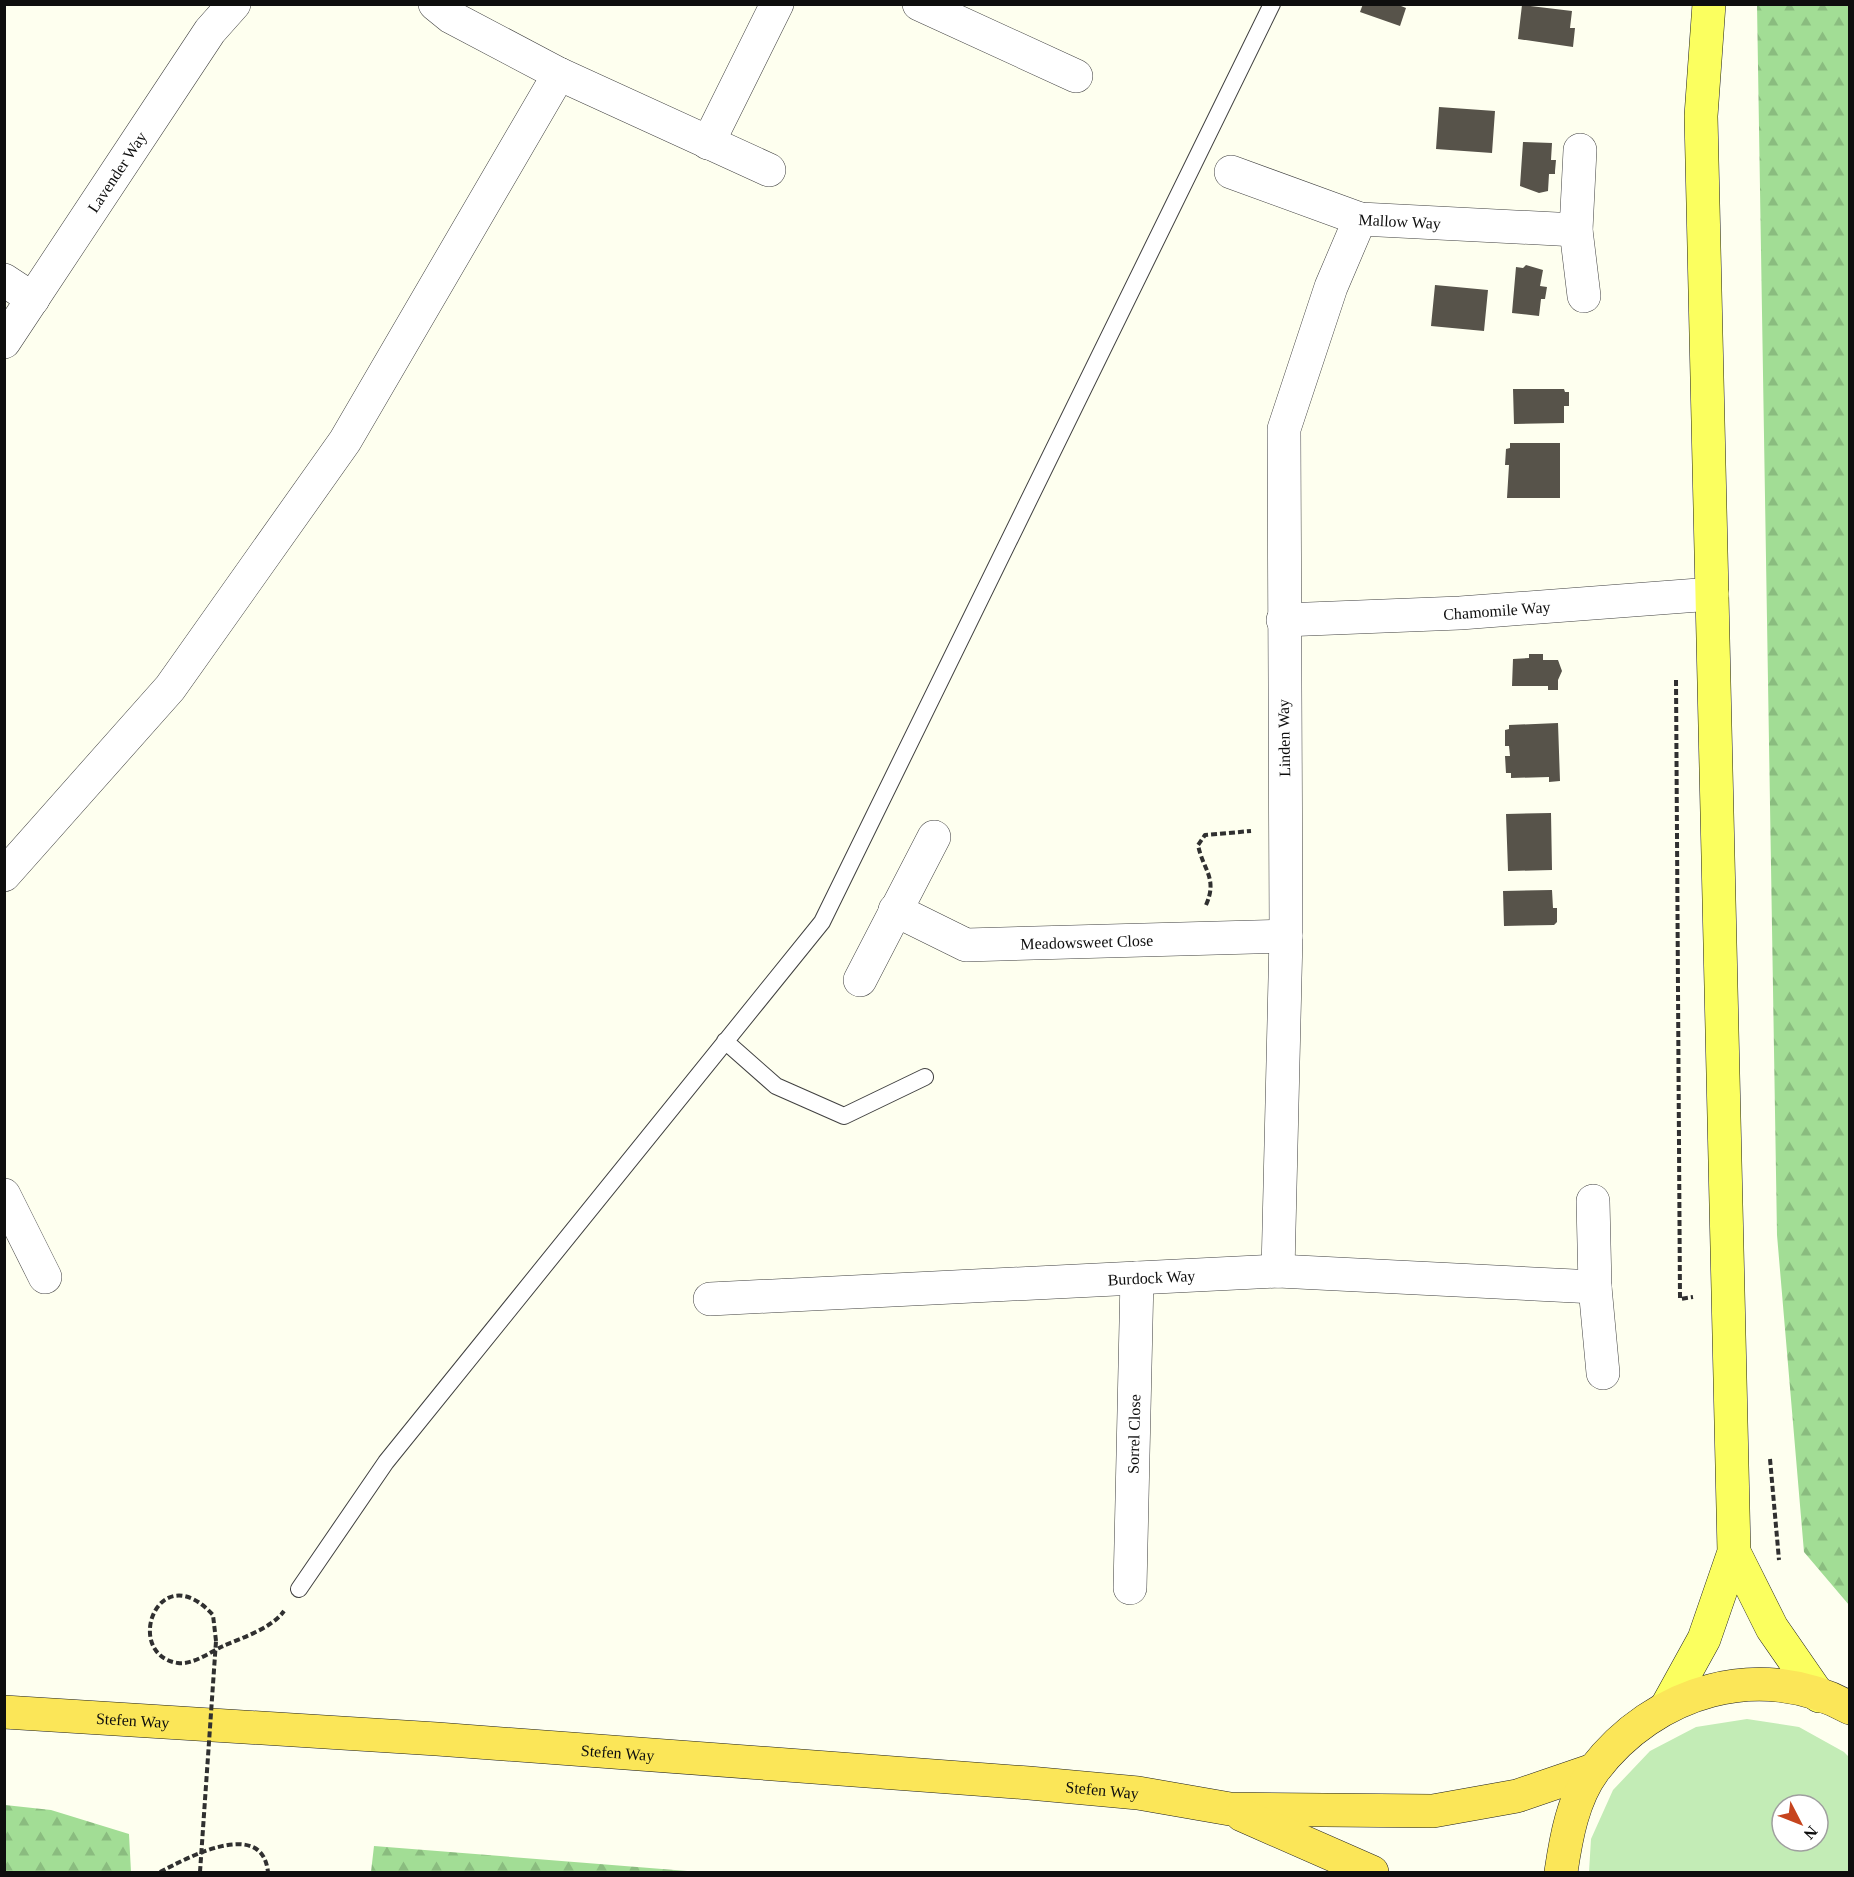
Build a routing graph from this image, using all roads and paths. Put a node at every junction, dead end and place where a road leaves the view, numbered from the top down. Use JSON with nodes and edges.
{"nodes":[{"id":1,"x":234,"y":4,"type":"edge"},
{"id":2,"x":435,"y":4,"type":"edge"},
{"id":3,"x":777,"y":4,"type":"edge"},
{"id":4,"x":920,"y":4,"type":"edge"},
{"id":5,"x":1272,"y":4,"type":"edge"},
{"id":6,"x":1709,"y":4,"type":"edge"},
{"id":7,"x":559,"y":74,"type":"junction"},
{"id":8,"x":1076,"y":76,"type":"dead end"},
{"id":9,"x":708,"y":143,"type":"junction"},
{"id":10,"x":1581,"y":150,"type":"dead end"},
{"id":11,"x":769,"y":170,"type":"dead end"},
{"id":12,"x":1231,"y":172,"type":"dead end"},
{"id":13,"x":1360,"y":219,"type":"junction"},
{"id":14,"x":1576,"y":230,"type":"junction"},
{"id":15,"x":4,"y":280,"type":"edge"},
{"id":16,"x":1584,"y":296,"type":"dead end"},
{"id":17,"x":33,"y":299,"type":"junction"},
{"id":18,"x":4,"y":342,"type":"edge"},
{"id":19,"x":1712,"y":594,"type":"junction"},
{"id":20,"x":1283,"y":620,"type":"junction"},
{"id":21,"x":1285,"y":830,"type":"junction"},
{"id":22,"x":934,"y":837,"type":"dead end"},
{"id":23,"x":4,"y":875,"type":"edge"},
{"id":24,"x":895,"y":910,"type":"junction"},
{"id":25,"x":1286,"y":936,"type":"junction"},
{"id":26,"x":1208,"y":938,"type":"junction"},
{"id":27,"x":860,"y":980,"type":"dead end"},
{"id":28,"x":725,"y":1041,"type":"junction"},
{"id":29,"x":926,"y":1077,"type":"dead end"},
{"id":30,"x":4,"y":1195,"type":"edge"},
{"id":31,"x":1593,"y":1201,"type":"dead end"},
{"id":32,"x":1278,"y":1271,"type":"junction"},
{"id":33,"x":45,"y":1277,"type":"dead end"},
{"id":34,"x":1137,"y":1278,"type":"junction"},
{"id":35,"x":1595,"y":1287,"type":"junction"},
{"id":36,"x":710,"y":1299,"type":"dead end"},
{"id":37,"x":1603,"y":1373,"type":"dead end"},
{"id":38,"x":1734,"y":1552,"type":"junction"},
{"id":39,"x":1130,"y":1588,"type":"dead end"},
{"id":40,"x":299,"y":1589,"type":"joint"},
{"id":41,"x":1819,"y":1696,"type":"junction"},
{"id":42,"x":1666,"y":1706,"type":"junction"},
{"id":43,"x":1850,"y":1708,"type":"edge"},
{"id":44,"x":4,"y":1712,"type":"edge"},
{"id":45,"x":1593,"y":1770,"type":"junction"},
{"id":46,"x":1230,"y":1809,"type":"junction"},
{"id":47,"x":160,"y":1872,"type":"edge"},
{"id":48,"x":200,"y":1872,"type":"edge"},
{"id":49,"x":268,"y":1872,"type":"edge"},
{"id":50,"x":1372,"y":1872,"type":"edge"},
{"id":51,"x":1560,"y":1872,"type":"edge"}],
"edges":[{"from":1,"to":17,"type":"street","name":"Lavender Way"},
{"from":2,"to":7,"type":"street"},
{"from":3,"to":9,"type":"street"},
{"from":4,"to":8,"type":"street"},
{"from":5,"to":28,"type":"lane"},
{"from":6,"to":19,"type":"main road"},
{"from":7,"to":9,"type":"street"},
{"from":7,"to":23,"type":"street"},
{"from":9,"to":11,"type":"street"},
{"from":10,"to":14,"type":"street"},
{"from":12,"to":13,"type":"street","name":"Mallow Way"},
{"from":13,"to":14,"type":"street","name":"Mallow Way"},
{"from":13,"to":20,"type":"street","name":"Linden Way"},
{"from":14,"to":16,"type":"street"},
{"from":15,"to":17,"type":"street"},
{"from":17,"to":18,"type":"street","name":"Lavender Way"},
{"from":19,"to":20,"type":"street","name":"Chamomile Way"},
{"from":19,"to":38,"type":"main road"},
{"from":20,"to":21,"type":"street","name":"Linden Way"},
{"from":21,"to":25,"type":"street","name":"Linden Way"},
{"from":21,"to":26,"type":"path"},
{"from":22,"to":24,"type":"street"},
{"from":24,"to":26,"type":"street","name":"Meadowsweet Close"},
{"from":24,"to":27,"type":"street"},
{"from":25,"to":26,"type":"street","name":"Meadowsweet Close"},
{"from":25,"to":32,"type":"street","name":"Linden Way"},
{"from":28,"to":29,"type":"lane"},
{"from":28,"to":40,"type":"lane"},
{"from":30,"to":33,"type":"street"},
{"from":31,"to":35,"type":"street"},
{"from":32,"to":34,"type":"street","name":"Burdock Way"},
{"from":32,"to":35,"type":"street","name":"Burdock Way"},
{"from":34,"to":36,"type":"street","name":"Burdock Way"},
{"from":34,"to":39,"type":"street","name":"Sorrel Close"},
{"from":35,"to":37,"type":"street"},
{"from":38,"to":41,"type":"main road"},
{"from":38,"to":42,"type":"main road"},
{"from":40,"to":48,"type":"path","bridge":true},
{"from":41,"to":42,"type":"highway"},
{"from":41,"to":43,"type":"highway"},
{"from":42,"to":45,"type":"highway"},
{"from":44,"to":46,"type":"highway","name":"Stefen Way"},
{"from":45,"to":46,"type":"highway"},
{"from":45,"to":51,"type":"highway"},
{"from":46,"to":50,"type":"highway"},
{"from":47,"to":49,"type":"path"}]}
